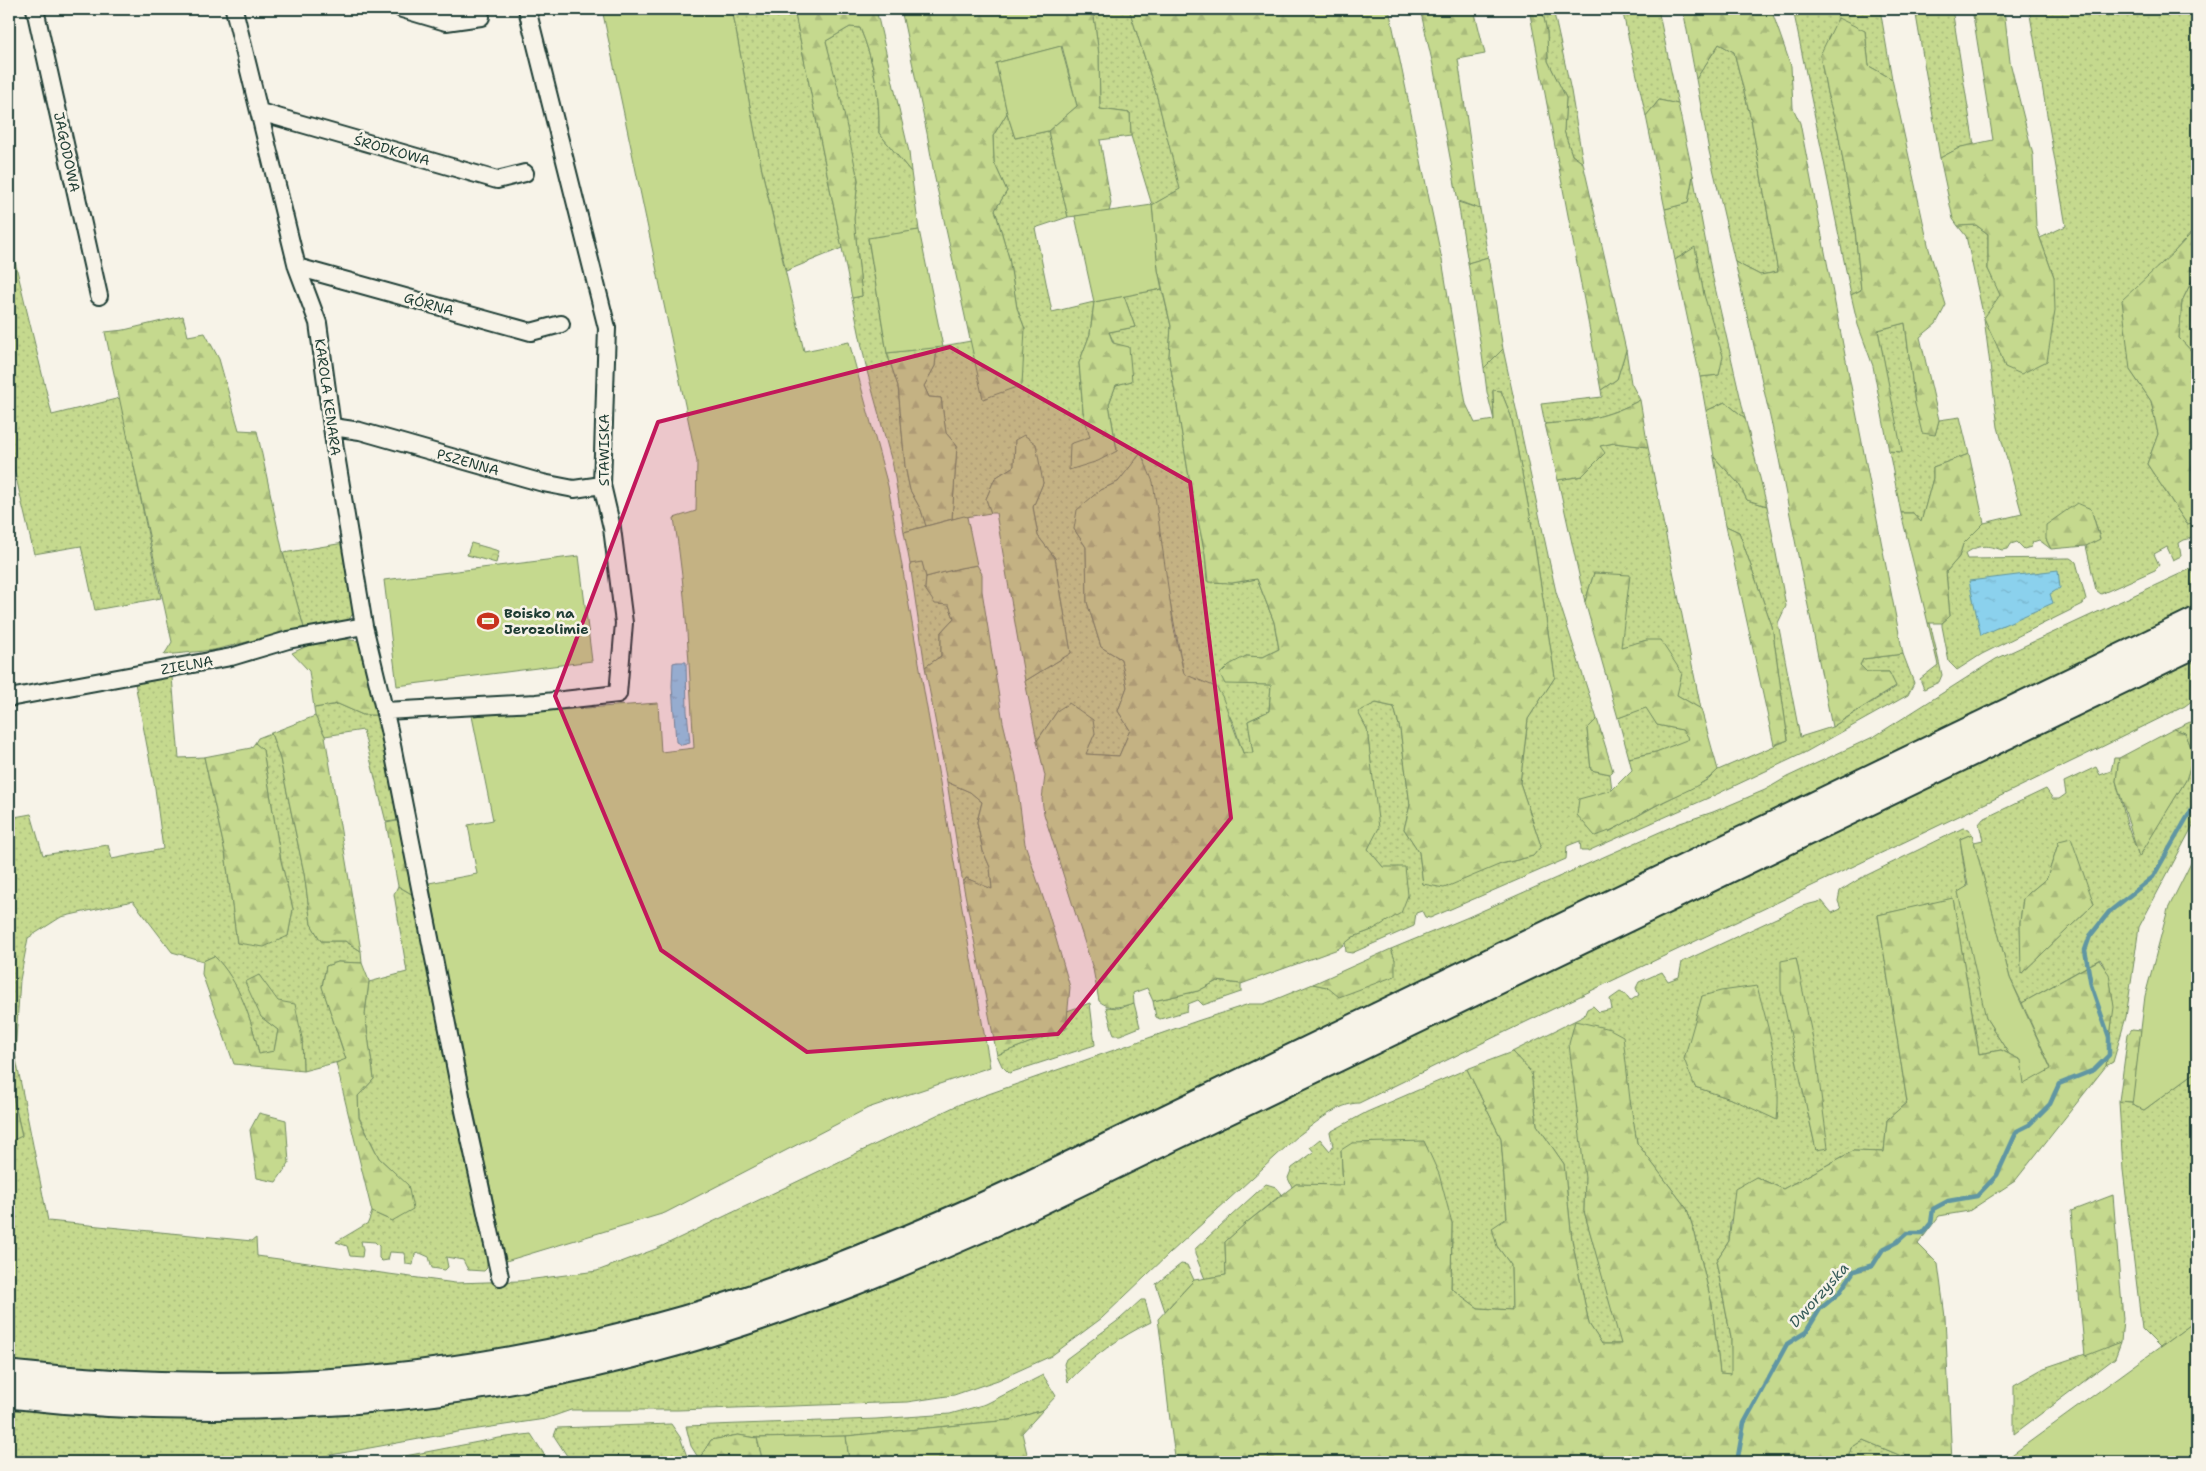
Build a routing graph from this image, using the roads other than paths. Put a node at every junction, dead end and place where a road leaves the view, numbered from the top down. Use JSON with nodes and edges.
{"nodes":[{"id":1,"x":35,"y":9,"type":"edge"},
{"id":2,"x":234,"y":9,"type":"edge"},
{"id":3,"x":402,"y":9,"type":"edge"},
{"id":4,"x":527,"y":9,"type":"edge"},
{"id":5,"x":480,"y":17,"type":"dead end"},
{"id":6,"x":260,"y":112,"type":"junction"},
{"id":7,"x":525,"y":173,"type":"dead end"},
{"id":8,"x":297,"y":267,"type":"junction"},
{"id":9,"x":100,"y":296,"type":"dead end"},
{"id":10,"x":561,"y":324,"type":"dead end"},
{"id":11,"x":333,"y":427,"type":"junction"},
{"id":12,"x":602,"y":485,"type":"junction"},
{"id":13,"x":2197,"y":620,"type":"edge"},
{"id":14,"x":364,"y":626,"type":"junction"},
{"id":15,"x":2197,"y":644,"type":"edge"},
{"id":16,"x":9,"y":698,"type":"edge"},
{"id":17,"x":385,"y":711,"type":"junction"},
{"id":18,"x":500,"y":1277,"type":"dead end"},
{"id":19,"x":9,"y":1374,"type":"edge"},
{"id":20,"x":9,"y":1395,"type":"edge"}],
"edges":[{"from":1,"to":9,"type":"street","name":"JAGODOWA"},
{"from":2,"to":6,"type":"street","name":"KAROLA KENARA"},
{"from":3,"to":5,"type":"street"},
{"from":4,"to":12,"type":"street","name":"STAWISKA"},
{"from":6,"to":7,"type":"street","name":"ŚRODKOWA"},
{"from":6,"to":8,"type":"street","name":"KAROLA KENARA"},
{"from":8,"to":10,"type":"street","name":"GÓRNA"},
{"from":8,"to":11,"type":"street","name":"KAROLA KENARA"},
{"from":11,"to":12,"type":"street","name":"PSZENNA"},
{"from":11,"to":14,"type":"street","name":"KAROLA KENARA"},
{"from":12,"to":17,"type":"street","name":"STAWISKA"},
{"from":13,"to":19,"type":"main road"},
{"from":14,"to":16,"type":"street","name":"ZIELNA"},
{"from":14,"to":17,"type":"street","name":"KAROLA KENARA"},
{"from":15,"to":20,"type":"main road"},
{"from":17,"to":18,"type":"street","name":"KAROLA KENARA"}]}
